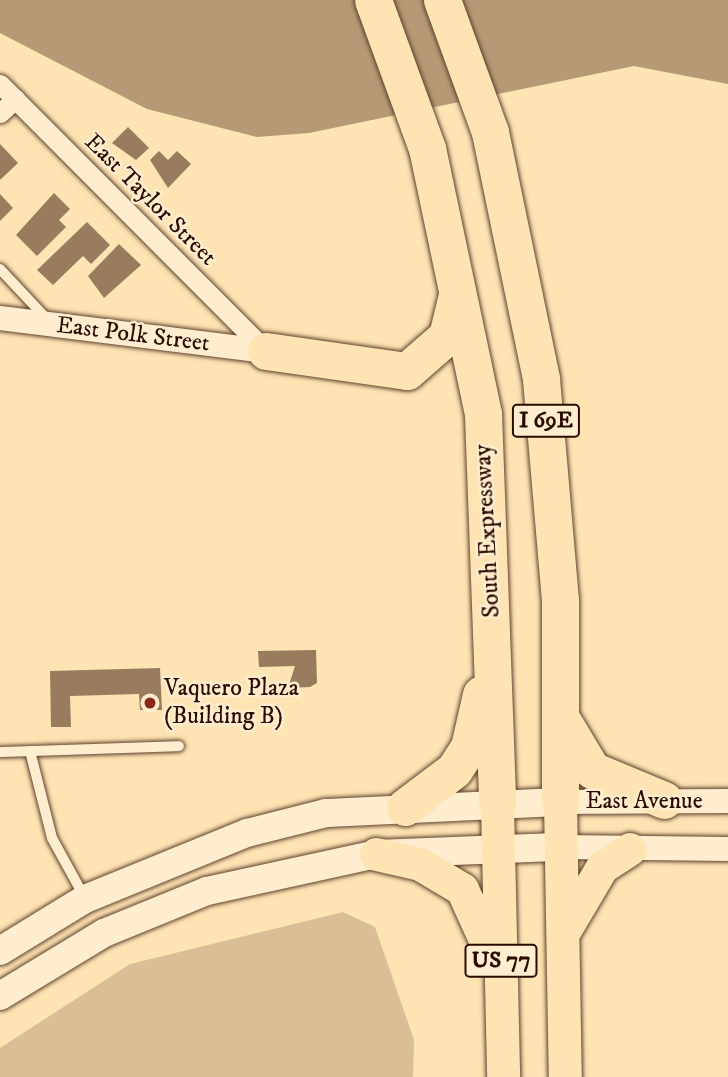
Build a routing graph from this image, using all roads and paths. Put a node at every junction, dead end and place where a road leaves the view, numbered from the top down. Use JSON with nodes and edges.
{"nodes":[{"id":1,"x":373,"y":0,"type":"edge"},
{"id":2,"x":442,"y":0,"type":"edge"},
{"id":3,"x":0,"y":84,"type":"edge"},
{"id":4,"x":15,"y":99,"type":"junction"},
{"id":5,"x":0,"y":113,"type":"edge"},
{"id":6,"x":0,"y":269,"type":"edge"},
{"id":7,"x":459,"y":288,"type":"junction"},
{"id":8,"x":0,"y":318,"type":"edge"},
{"id":9,"x":52,"y":325,"type":"junction"},
{"id":10,"x":266,"y":351,"type":"junction"},
{"id":11,"x":493,"y":646,"type":"junction"},
{"id":12,"x":560,"y":715,"type":"junction"},
{"id":13,"x":179,"y":746,"type":"dead end"},
{"id":14,"x":30,"y":751,"type":"junction"},
{"id":15,"x":0,"y":752,"type":"edge"},
{"id":16,"x":664,"y":800,"type":"junction"},
{"id":17,"x":560,"y":802,"type":"junction"},
{"id":18,"x":728,"y":802,"type":"edge"},
{"id":19,"x":497,"y":805,"type":"junction"},
{"id":20,"x":405,"y":807,"type":"junction"},
{"id":21,"x":498,"y":846,"type":"junction"},
{"id":22,"x":562,"y":847,"type":"junction"},
{"id":23,"x":630,"y":849,"type":"junction"},
{"id":24,"x":728,"y":849,"type":"edge"},
{"id":25,"x":376,"y":854,"type":"junction"},
{"id":26,"x":85,"y":899,"type":"junction"},
{"id":27,"x":564,"y":934,"type":"junction"},
{"id":28,"x":0,"y":951,"type":"edge"},
{"id":29,"x":0,"y":996,"type":"edge"},
{"id":30,"x":502,"y":1009,"type":"junction"},
{"id":31,"x":503,"y":1077,"type":"edge"},
{"id":32,"x":565,"y":1077,"type":"edge"}],
"edges":[{"from":1,"to":7,"type":"highway","name":"South Expressway","number":"I 69E"},
{"from":2,"to":12,"type":"highway","number":"I 69E"},
{"from":3,"to":4,"type":"street","name":"East Taylor Street"},
{"from":4,"to":5,"type":"street"},
{"from":4,"to":10,"type":"street","name":"East Taylor Street"},
{"from":6,"to":9,"type":"lane"},
{"from":7,"to":10,"type":"highway"},
{"from":7,"to":11,"type":"highway","name":"South Expressway","number":"I 69E"},
{"from":8,"to":9,"type":"street","name":"East Polk Street"},
{"from":9,"to":10,"type":"street","name":"East Polk Street"},
{"from":11,"to":19,"type":"highway","name":"South Expressway","number":"I 69E"},
{"from":11,"to":20,"type":"highway"},
{"from":12,"to":16,"type":"highway"},
{"from":12,"to":17,"type":"highway","number":"I 69E"},
{"from":13,"to":14,"type":"lane"},
{"from":14,"to":15,"type":"lane"},
{"from":14,"to":26,"type":"lane"},
{"from":16,"to":17,"type":"street","name":"East Avenue"},
{"from":16,"to":18,"type":"street","name":"East Avenue"},
{"from":17,"to":19,"type":"main road"},
{"from":17,"to":22,"type":"highway","number":"US 77"},
{"from":19,"to":20,"type":"main road"},
{"from":19,"to":21,"type":"highway","name":"South Expressway","number":"US 77"},
{"from":20,"to":26,"type":"main road"},
{"from":21,"to":22,"type":"main road"},
{"from":21,"to":25,"type":"main road"},
{"from":21,"to":30,"type":"highway","name":"South Expressway","number":"US 77"},
{"from":22,"to":23,"type":"street","name":"East Avenue"},
{"from":22,"to":27,"type":"highway","number":"US 77"},
{"from":23,"to":24,"type":"street","name":"East Avenue"},
{"from":23,"to":27,"type":"highway"},
{"from":25,"to":29,"type":"main road"},
{"from":25,"to":30,"type":"highway"},
{"from":26,"to":28,"type":"main road"},
{"from":27,"to":32,"type":"highway","number":"US 77"},
{"from":30,"to":31,"type":"highway","name":"South Expressway","number":"US 77"}]}
